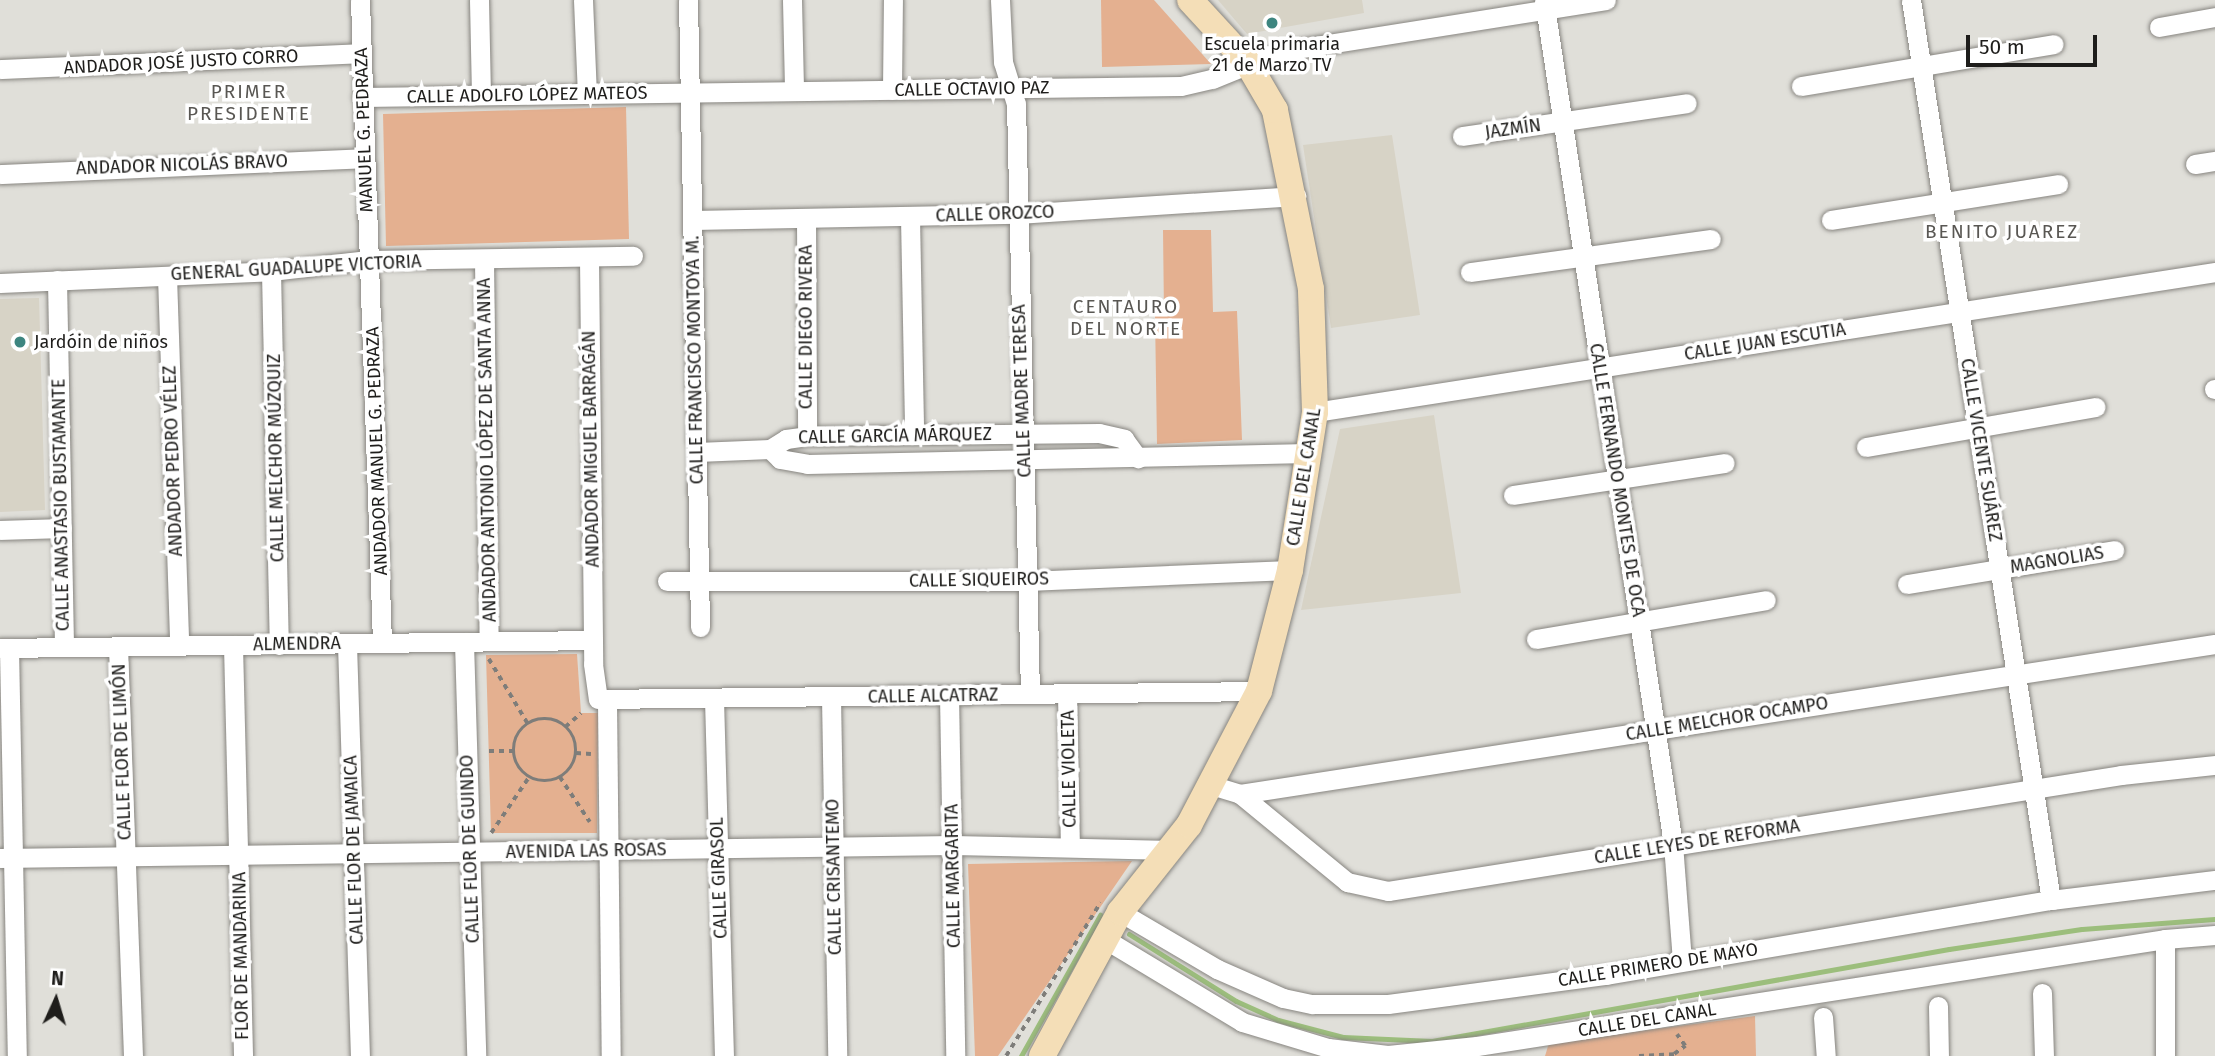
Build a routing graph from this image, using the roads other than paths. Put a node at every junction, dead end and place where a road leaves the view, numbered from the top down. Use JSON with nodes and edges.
{"nodes":[{"id":1,"x":360,"y":0,"type":"edge"},
{"id":2,"x":480,"y":0,"type":"edge"},
{"id":3,"x":583,"y":0,"type":"edge"},
{"id":4,"x":688,"y":0,"type":"edge"},
{"id":5,"x":792,"y":0,"type":"edge"},
{"id":6,"x":893,"y":0,"type":"edge"},
{"id":7,"x":1000,"y":0,"type":"edge"},
{"id":8,"x":1190,"y":0,"type":"edge"},
{"id":9,"x":1606,"y":0,"type":"edge"},
{"id":10,"x":1911,"y":0,"type":"edge"},
{"id":11,"x":1545,"y":5,"type":"edge"},
{"id":12,"x":2215,"y":17,"type":"edge"},
{"id":13,"x":2159,"y":27,"type":"dead end"},
{"id":14,"x":2054,"y":44,"type":"dead end"},
{"id":15,"x":361,"y":53,"type":"junction"},
{"id":16,"x":1247,"y":62,"type":"junction"},
{"id":17,"x":1922,"y":66,"type":"junction"},
{"id":18,"x":0,"y":69,"type":"edge"},
{"id":19,"x":1801,"y":86,"type":"dead end"},
{"id":20,"x":1011,"y":88,"type":"junction"},
{"id":21,"x":892,"y":90,"type":"junction"},
{"id":22,"x":794,"y":91,"type":"junction"},
{"id":23,"x":692,"y":92,"type":"junction"},
{"id":24,"x":587,"y":94,"type":"junction"},
{"id":25,"x":481,"y":95,"type":"junction"},
{"id":26,"x":362,"y":97,"type":"junction"},
{"id":27,"x":1687,"y":103,"type":"dead end"},
{"id":28,"x":1563,"y":123,"type":"junction"},
{"id":29,"x":1462,"y":136,"type":"dead end"},
{"id":30,"x":365,"y":158,"type":"junction"},
{"id":31,"x":2215,"y":160,"type":"edge"},
{"id":32,"x":2195,"y":164,"type":"dead end"},
{"id":33,"x":0,"y":174,"type":"edge"},
{"id":34,"x":2058,"y":184,"type":"dead end"},
{"id":35,"x":1296,"y":196,"type":"junction"},
{"id":36,"x":1943,"y":202,"type":"junction"},
{"id":37,"x":1017,"y":214,"type":"junction"},
{"id":38,"x":910,"y":217,"type":"junction"},
{"id":39,"x":806,"y":218,"type":"junction"},
{"id":40,"x":693,"y":220,"type":"junction"},
{"id":41,"x":1830,"y":220,"type":"dead end"},
{"id":42,"x":1711,"y":239,"type":"dead end"},
{"id":43,"x":633,"y":256,"type":"dead end"},
{"id":44,"x":1583,"y":257,"type":"junction"},
{"id":45,"x":589,"y":258,"type":"junction"},
{"id":46,"x":368,"y":260,"type":"junction"},
{"id":47,"x":484,"y":260,"type":"junction"},
{"id":48,"x":271,"y":271,"type":"junction"},
{"id":49,"x":1470,"y":272,"type":"dead end"},
{"id":50,"x":2215,"y":272,"type":"edge"},
{"id":51,"x":167,"y":276,"type":"junction"},
{"id":52,"x":57,"y":280,"type":"junction"},
{"id":53,"x":0,"y":282,"type":"edge"},
{"id":54,"x":1960,"y":312,"type":"junction"},
{"id":55,"x":1599,"y":368,"type":"junction"},
{"id":56,"x":2096,"y":407,"type":"dead end"},
{"id":57,"x":1315,"y":412,"type":"junction"},
{"id":58,"x":1978,"y":427,"type":"junction"},
{"id":59,"x":1023,"y":434,"type":"junction"},
{"id":60,"x":914,"y":435,"type":"junction"},
{"id":61,"x":807,"y":436,"type":"junction"},
{"id":62,"x":1866,"y":447,"type":"dead end"},
{"id":63,"x":770,"y":449,"type":"junction"},
{"id":64,"x":697,"y":452,"type":"junction"},
{"id":65,"x":1308,"y":453,"type":"junction"},
{"id":66,"x":1138,"y":458,"type":"junction"},
{"id":67,"x":1024,"y":460,"type":"junction"},
{"id":68,"x":1725,"y":463,"type":"dead end"},
{"id":69,"x":1618,"y":478,"type":"junction"},
{"id":70,"x":1513,"y":495,"type":"dead end"},
{"id":71,"x":62,"y":527,"type":"junction"},
{"id":72,"x":0,"y":530,"type":"edge"},
{"id":73,"x":2114,"y":550,"type":"dead end"},
{"id":74,"x":2000,"y":569,"type":"junction"},
{"id":75,"x":1290,"y":570,"type":"junction"},
{"id":76,"x":1027,"y":580,"type":"junction"},
{"id":77,"x":667,"y":582,"type":"dead end"},
{"id":78,"x":699,"y":583,"type":"junction"},
{"id":79,"x":1907,"y":584,"type":"dead end"},
{"id":80,"x":1766,"y":600,"type":"dead end"},
{"id":81,"x":1640,"y":622,"type":"junction"},
{"id":82,"x":699,"y":627,"type":"dead end"},
{"id":83,"x":1536,"y":639,"type":"dead end"},
{"id":84,"x":593,"y":640,"type":"junction"},
{"id":85,"x":464,"y":642,"type":"junction"},
{"id":86,"x":348,"y":643,"type":"junction"},
{"id":87,"x":382,"y":643,"type":"junction"},
{"id":88,"x":2215,"y":644,"type":"edge"},
{"id":89,"x":233,"y":645,"type":"junction"},
{"id":90,"x":279,"y":645,"type":"junction"},
{"id":91,"x":179,"y":646,"type":"junction"},
{"id":92,"x":64,"y":647,"type":"junction"},
{"id":93,"x":118,"y":647,"type":"junction"},
{"id":94,"x":5,"y":648,"type":"edge"},
{"id":95,"x":488,"y":648,"type":"junction"},
{"id":96,"x":2016,"y":676,"type":"junction"},
{"id":97,"x":1259,"y":691,"type":"junction"},
{"id":98,"x":1030,"y":694,"type":"junction"},
{"id":99,"x":1067,"y":694,"type":"junction"},
{"id":100,"x":949,"y":695,"type":"junction"},
{"id":101,"x":831,"y":697,"type":"junction"},
{"id":102,"x":714,"y":699,"type":"junction"},
{"id":103,"x":607,"y":701,"type":"junction"},
{"id":104,"x":1656,"y":729,"type":"junction"},
{"id":105,"x":2215,"y":765,"type":"edge"},
{"id":106,"x":1211,"y":785,"type":"junction"},
{"id":107,"x":2034,"y":789,"type":"junction"},
{"id":108,"x":1240,"y":793,"type":"junction"},
{"id":109,"x":1673,"y":844,"type":"junction"},
{"id":110,"x":953,"y":845,"type":"junction"},
{"id":111,"x":1070,"y":845,"type":"junction"},
{"id":112,"x":834,"y":848,"type":"junction"},
{"id":113,"x":718,"y":850,"type":"junction"},
{"id":114,"x":1171,"y":850,"type":"junction"},
{"id":115,"x":609,"y":851,"type":"junction"},
{"id":116,"x":470,"y":852,"type":"junction"},
{"id":117,"x":354,"y":854,"type":"junction"},
{"id":118,"x":238,"y":855,"type":"junction"},
{"id":119,"x":126,"y":857,"type":"junction"},
{"id":120,"x":6,"y":858,"type":"edge"},
{"id":121,"x":2215,"y":880,"type":"edge"},
{"id":122,"x":2051,"y":900,"type":"junction"},
{"id":123,"x":1127,"y":903,"type":"junction"},
{"id":124,"x":2215,"y":935,"type":"edge"},
{"id":125,"x":1103,"y":938,"type":"junction"},
{"id":126,"x":2165,"y":939,"type":"junction"},
{"id":127,"x":1682,"y":961,"type":"junction"},
{"id":128,"x":2042,"y":993,"type":"dead end"},
{"id":129,"x":1938,"y":1006,"type":"dead end"},
{"id":130,"x":1823,"y":1017,"type":"dead end"},
{"id":131,"x":17,"y":1056,"type":"edge"},
{"id":132,"x":133,"y":1056,"type":"edge"},
{"id":133,"x":243,"y":1056,"type":"edge"},
{"id":134,"x":360,"y":1056,"type":"edge"},
{"id":135,"x":475,"y":1056,"type":"edge"},
{"id":136,"x":611,"y":1056,"type":"edge"},
{"id":137,"x":724,"y":1056,"type":"edge"},
{"id":138,"x":837,"y":1056,"type":"edge"},
{"id":139,"x":955,"y":1056,"type":"edge"},
{"id":140,"x":1042,"y":1056,"type":"edge"},
{"id":141,"x":1826,"y":1056,"type":"edge"},
{"id":142,"x":1939,"y":1056,"type":"edge"},
{"id":143,"x":2043,"y":1056,"type":"edge"},
{"id":144,"x":2165,"y":1056,"type":"edge"}],
"edges":[{"from":1,"to":15,"type":"street","name":"MANUEL G. PEDRAZA"},
{"from":2,"to":25,"type":"street"},
{"from":3,"to":24,"type":"street"},
{"from":4,"to":23,"type":"street","name":"CALLE FRANCISCO MONTOYA M."},
{"from":5,"to":22,"type":"street"},
{"from":6,"to":21,"type":"street"},
{"from":7,"to":20,"type":"street","name":"CALLE MADRE TERESA"},
{"from":8,"to":16,"type":"street","name":"CALLE DEL CANAL"},
{"from":9,"to":11,"type":"street","name":"CALLE OCTAVIO PAZ"},
{"from":10,"to":17,"type":"street","name":"CALLE VICENTE SUÁREZ"},
{"from":11,"to":16,"type":"street","name":"CALLE OCTAVIO PAZ"},
{"from":11,"to":28,"type":"street","name":"CALLE FERNANDO MONTES DE OCA"},
{"from":12,"to":13,"type":"street"},
{"from":14,"to":17,"type":"street"},
{"from":15,"to":18,"type":"street","name":"ANDADOR JOSÉ JUSTO CORRO"},
{"from":15,"to":26,"type":"street","name":"MANUEL G. PEDRAZA"},
{"from":16,"to":20,"type":"street","name":"CALLE OCTAVIO PAZ"},
{"from":16,"to":35,"type":"street","name":"CALLE DEL CANAL"},
{"from":17,"to":19,"type":"street"},
{"from":17,"to":36,"type":"street","name":"CALLE VICENTE SUÁREZ"},
{"from":20,"to":21,"type":"street","name":"CALLE OCTAVIO PAZ"},
{"from":20,"to":37,"type":"street","name":"CALLE MADRE TERESA"},
{"from":21,"to":22,"type":"street","name":"CALLE OCTAVIO PAZ"},
{"from":22,"to":23,"type":"street","name":"CALLE OCTAVIO PAZ"},
{"from":23,"to":24,"type":"street","name":"CALLE ADOLFO LÓPEZ MATEOS"},
{"from":23,"to":40,"type":"street","name":"CALLE FRANCISCO MONTOYA M."},
{"from":24,"to":25,"type":"street","name":"CALLE ADOLFO LÓPEZ MATEOS"},
{"from":25,"to":26,"type":"street","name":"CALLE ADOLFO LÓPEZ MATEOS"},
{"from":26,"to":30,"type":"street","name":"MANUEL G. PEDRAZA"},
{"from":27,"to":28,"type":"street","name":"JAZMÍN"},
{"from":28,"to":29,"type":"street","name":"JAZMÍN"},
{"from":28,"to":44,"type":"street","name":"CALLE FERNANDO MONTES DE OCA"},
{"from":30,"to":33,"type":"street","name":"ANDADOR NICOLÁS BRAVO"},
{"from":30,"to":46,"type":"street","name":"MANUEL G. PEDRAZA"},
{"from":31,"to":32,"type":"street"},
{"from":34,"to":36,"type":"street"},
{"from":35,"to":37,"type":"street","name":"CALLE OROZCO"},
{"from":35,"to":57,"type":"street","name":"CALLE DEL CANAL"},
{"from":36,"to":41,"type":"street"},
{"from":36,"to":54,"type":"street","name":"CALLE VICENTE SUÁREZ"},
{"from":37,"to":38,"type":"street","name":"CALLE OROZCO"},
{"from":37,"to":59,"type":"street","name":"CALLE MADRE TERESA"},
{"from":38,"to":39,"type":"street","name":"CALLE OROZCO"},
{"from":38,"to":60,"type":"street"},
{"from":39,"to":40,"type":"street","name":"CALLE OROZCO"},
{"from":39,"to":61,"type":"street","name":"CALLE DIEGO RIVERA"},
{"from":40,"to":64,"type":"street","name":"CALLE FRANCISCO MONTOYA M."},
{"from":42,"to":44,"type":"street"},
{"from":43,"to":45,"type":"street","name":"GENERAL GUADALUPE VICTORIA"},
{"from":44,"to":49,"type":"street"},
{"from":44,"to":55,"type":"street","name":"CALLE FERNANDO MONTES DE OCA"},
{"from":45,"to":47,"type":"street","name":"GENERAL GUADALUPE VICTORIA"},
{"from":45,"to":84,"type":"street","name":"ANDADOR MIGUEL BARRAGÁN"},
{"from":46,"to":47,"type":"street","name":"GENERAL GUADALUPE VICTORIA"},
{"from":46,"to":48,"type":"street","name":"GENERAL GUADALUPE VICTORIA"},
{"from":46,"to":87,"type":"street","name":"ANDADOR MANUEL G. PEDRAZA"},
{"from":47,"to":95,"type":"street","name":"ANDADOR ANTONIO LÓPEZ DE SANTA ANNA"},
{"from":48,"to":51,"type":"street","name":"GENERAL GUADALUPE VICTORIA"},
{"from":48,"to":90,"type":"street","name":"CALLE MELCHOR MÚZQUIZ"},
{"from":50,"to":54,"type":"street","name":"CALLE JUAN ESCUTIA"},
{"from":51,"to":52,"type":"street","name":"GENERAL GUADALUPE VICTORIA"},
{"from":51,"to":91,"type":"street","name":"ANDADOR PEDRO VÉLEZ"},
{"from":52,"to":53,"type":"street","name":"GENERAL GUADALUPE VICTORIA"},
{"from":52,"to":71,"type":"street","name":"CALLE ANASTASIO BUSTAMANTE"},
{"from":54,"to":55,"type":"street","name":"CALLE JUAN ESCUTIA"},
{"from":54,"to":58,"type":"street","name":"CALLE VICENTE SUÁREZ"},
{"from":55,"to":57,"type":"street","name":"CALLE JUAN ESCUTIA"},
{"from":55,"to":69,"type":"street","name":"CALLE FERNANDO MONTES DE OCA"},
{"from":56,"to":58,"type":"street"},
{"from":57,"to":65,"type":"street","name":"CALLE DEL CANAL"},
{"from":58,"to":62,"type":"street"},
{"from":58,"to":74,"type":"street","name":"CALLE VICENTE SUÁREZ"},
{"from":59,"to":60,"type":"street","name":"CALLE GARCÍA MÁRQUEZ"},
{"from":59,"to":66,"type":"street","name":"CALLE GARCÍA MÁRQUEZ"},
{"from":59,"to":67,"type":"street","name":"CALLE MADRE TERESA"},
{"from":60,"to":61,"type":"street","name":"CALLE GARCÍA MÁRQUEZ"},
{"from":61,"to":63,"type":"street","name":"CALLE GARCÍA MÁRQUEZ"},
{"from":63,"to":64,"type":"street","name":"CALLE GARCÍA MÁRQUEZ"},
{"from":63,"to":67,"type":"street","name":"CALLE GARCÍA MÁRQUEZ"},
{"from":64,"to":78,"type":"street","name":"CALLE FRANCISCO MONTOYA M."},
{"from":65,"to":66,"type":"street","name":"CALLE GARCÍA MÁRQUEZ"},
{"from":65,"to":75,"type":"street","name":"CALLE DEL CANAL"},
{"from":66,"to":67,"type":"street","name":"CALLE GARCÍA MÁRQUEZ"},
{"from":67,"to":76,"type":"street","name":"CALLE MADRE TERESA"},
{"from":68,"to":69,"type":"street"},
{"from":69,"to":70,"type":"street"},
{"from":69,"to":81,"type":"street","name":"CALLE FERNANDO MONTES DE OCA"},
{"from":71,"to":72,"type":"street"},
{"from":71,"to":92,"type":"street","name":"CALLE ANASTASIO BUSTAMANTE"},
{"from":73,"to":74,"type":"street","name":"MAGNOLIAS"},
{"from":74,"to":79,"type":"street","name":"MAGNOLIAS"},
{"from":74,"to":96,"type":"street","name":"CALLE VICENTE SUÁREZ"},
{"from":75,"to":76,"type":"street","name":"CALLE SIQUEIROS"},
{"from":75,"to":97,"type":"street","name":"CALLE DEL CANAL"},
{"from":76,"to":78,"type":"street","name":"CALLE SIQUEIROS"},
{"from":76,"to":98,"type":"street","name":"CALLE MADRE TERESA"},
{"from":77,"to":78,"type":"street","name":"CALLE SIQUEIROS"},
{"from":78,"to":82,"type":"street","name":"CALLE FRANCISCO MONTOYA M."},
{"from":80,"to":81,"type":"street"},
{"from":81,"to":83,"type":"street"},
{"from":81,"to":104,"type":"street","name":"CALLE FERNANDO MONTES DE OCA"},
{"from":84,"to":95,"type":"street","name":"ALMENDRA"},
{"from":84,"to":103,"type":"street","name":"ANDADOR MIGUEL BARRAGÁN"},
{"from":85,"to":87,"type":"street","name":"ALMENDRA"},
{"from":85,"to":95,"type":"street","name":"ALMENDRA"},
{"from":85,"to":116,"type":"street","name":"CALLE FLOR DE GUINDO"},
{"from":86,"to":87,"type":"street","name":"ALMENDRA"},
{"from":86,"to":90,"type":"street","name":"ALMENDRA"},
{"from":86,"to":117,"type":"street","name":"CALLE FLOR DE JAMAICA"},
{"from":88,"to":96,"type":"street","name":"CALLE MELCHOR OCAMPO"},
{"from":89,"to":90,"type":"street","name":"ALMENDRA"},
{"from":89,"to":91,"type":"street","name":"ALMENDRA"},
{"from":89,"to":118,"type":"street","name":"FLOR DE MANDARINA"},
{"from":91,"to":93,"type":"street","name":"ALMENDRA"},
{"from":92,"to":93,"type":"street","name":"ALMENDRA"},
{"from":92,"to":94,"type":"street","name":"ALMENDRA"},
{"from":93,"to":119,"type":"street","name":"CALLE FLOR DE LIMÓN"},
{"from":94,"to":120,"type":"street"},
{"from":96,"to":104,"type":"street","name":"CALLE MELCHOR OCAMPO"},
{"from":96,"to":107,"type":"street","name":"CALLE VICENTE SUÁREZ"},
{"from":97,"to":99,"type":"street","name":"CALLE ALCATRAZ"},
{"from":97,"to":106,"type":"street","name":"CALLE DEL CANAL"},
{"from":98,"to":99,"type":"street","name":"CALLE ALCATRAZ"},
{"from":98,"to":100,"type":"street","name":"CALLE ALCATRAZ"},
{"from":99,"to":111,"type":"street","name":"CALLE VIOLETA"},
{"from":100,"to":101,"type":"street","name":"CALLE ALCATRAZ"},
{"from":100,"to":110,"type":"street","name":"CALLE MARGARITA"},
{"from":101,"to":102,"type":"street","name":"CALLE ALCATRAZ"},
{"from":101,"to":112,"type":"street","name":"CALLE CRISANTEMO"},
{"from":102,"to":103,"type":"street","name":"CALLE ALCATRAZ"},
{"from":102,"to":113,"type":"street","name":"CALLE GIRASOL"},
{"from":103,"to":115,"type":"street"},
{"from":104,"to":108,"type":"street","name":"CALLE MELCHOR OCAMPO"},
{"from":104,"to":109,"type":"street","name":"CALLE FERNANDO MONTES DE OCA"},
{"from":105,"to":107,"type":"street","name":"CALLE LEYES DE REFORMA"},
{"from":106,"to":108,"type":"street","name":"CALLE LEYES DE REFORMA"},
{"from":106,"to":114,"type":"street","name":"CALLE DEL CANAL"},
{"from":107,"to":109,"type":"street","name":"CALLE LEYES DE REFORMA"},
{"from":107,"to":122,"type":"street","name":"CALLE VICENTE SUÁREZ"},
{"from":108,"to":109,"type":"street","name":"CALLE LEYES DE REFORMA"},
{"from":109,"to":127,"type":"street","name":"CALLE FERNANDO MONTES DE OCA"},
{"from":110,"to":111,"type":"street","name":"AVENIDA LAS ROSAS"},
{"from":110,"to":112,"type":"street","name":"AVENIDA LAS ROSAS"},
{"from":110,"to":139,"type":"street","name":"CALLE MARGARITA"},
{"from":111,"to":114,"type":"street","name":"AVENIDA LAS ROSAS"},
{"from":112,"to":113,"type":"street","name":"AVENIDA LAS ROSAS"},
{"from":112,"to":138,"type":"street","name":"CALLE CRISANTEMO"},
{"from":113,"to":115,"type":"street","name":"AVENIDA LAS ROSAS"},
{"from":113,"to":137,"type":"street","name":"CALLE GIRASOL"},
{"from":114,"to":123,"type":"street","name":"CALLE DEL CANAL"},
{"from":115,"to":116,"type":"street","name":"AVENIDA LAS ROSAS"},
{"from":115,"to":136,"type":"street"},
{"from":116,"to":117,"type":"street","name":"AVENIDA LAS ROSAS"},
{"from":116,"to":135,"type":"street","name":"CALLE FLOR DE GUINDO"},
{"from":117,"to":118,"type":"street","name":"AVENIDA LAS ROSAS"},
{"from":117,"to":134,"type":"street","name":"CALLE FLOR DE JAMAICA"},
{"from":118,"to":119,"type":"street","name":"AVENIDA LAS ROSAS"},
{"from":118,"to":133,"type":"street","name":"FLOR DE MANDARINA"},
{"from":119,"to":120,"type":"street","name":"AVENIDA LAS ROSAS"},
{"from":119,"to":132,"type":"street","name":"CALLE FLOR DE LIMÓN"},
{"from":120,"to":131,"type":"street"},
{"from":121,"to":122,"type":"street","name":"CALLE PRIMERO DE MAYO"},
{"from":122,"to":127,"type":"street","name":"CALLE PRIMERO DE MAYO"},
{"from":123,"to":125,"type":"street","name":"CALLE DEL CANAL"},
{"from":123,"to":127,"type":"street","name":"CALLE PRIMERO DE MAYO"},
{"from":124,"to":126,"type":"street","name":"CALLE DEL CANAL"},
{"from":125,"to":126,"type":"street","name":"CALLE DEL CANAL"},
{"from":125,"to":140,"type":"street","name":"CALLE DEL CANAL"},
{"from":126,"to":144,"type":"street"},
{"from":128,"to":143,"type":"street"},
{"from":129,"to":142,"type":"street"},
{"from":130,"to":141,"type":"street"}]}
